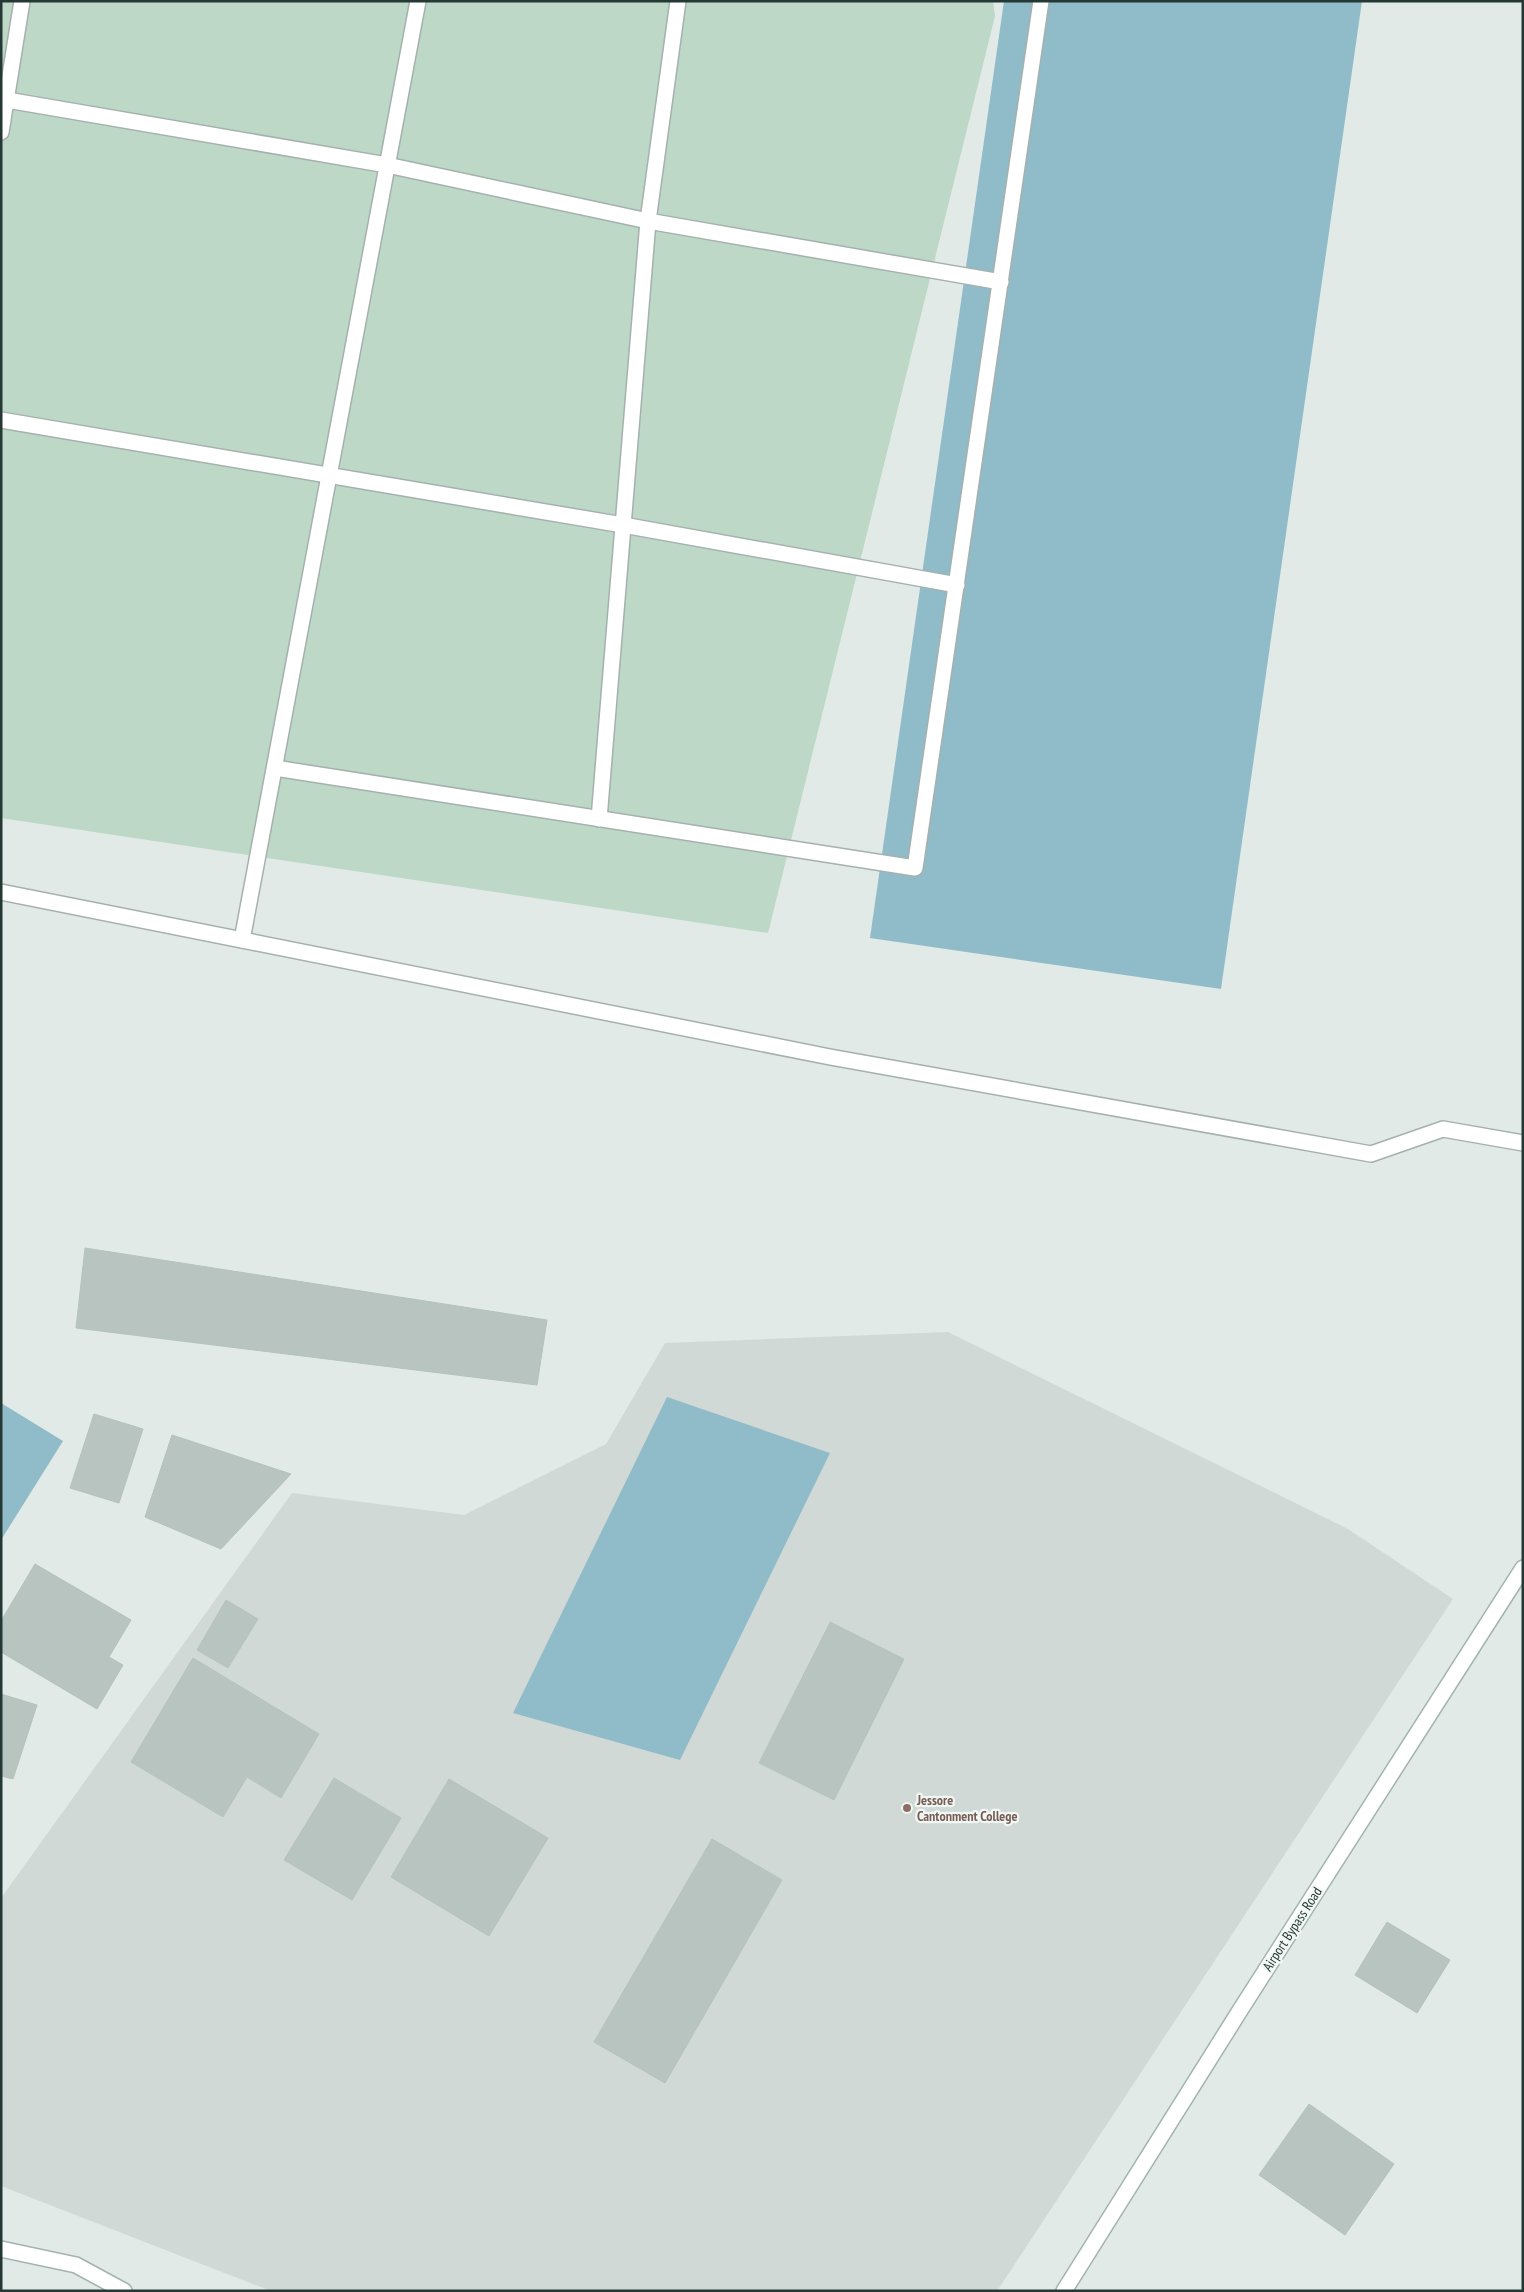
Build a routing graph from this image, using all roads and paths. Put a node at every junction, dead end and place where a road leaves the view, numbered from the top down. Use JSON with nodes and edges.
{"nodes":[{"id":1,"x":22,"y":1,"type":"edge"},
{"id":2,"x":418,"y":1,"type":"edge"},
{"id":3,"x":678,"y":1,"type":"edge"},
{"id":4,"x":1041,"y":1,"type":"edge"},
{"id":5,"x":7,"y":100,"type":"junction"},
{"id":6,"x":1,"y":132,"type":"edge"},
{"id":7,"x":387,"y":165,"type":"junction"},
{"id":8,"x":648,"y":221,"type":"junction"},
{"id":9,"x":1001,"y":282,"type":"junction"},
{"id":10,"x":1,"y":420,"type":"edge"},
{"id":11,"x":330,"y":475,"type":"junction"},
{"id":12,"x":623,"y":525,"type":"junction"},
{"id":13,"x":956,"y":585,"type":"junction"},
{"id":14,"x":275,"y":768,"type":"junction"},
{"id":15,"x":599,"y":819,"type":"junction"},
{"id":16,"x":1,"y":892,"type":"edge"},
{"id":17,"x":242,"y":940,"type":"junction"},
{"id":18,"x":1523,"y":1142,"type":"edge"},
{"id":19,"x":1523,"y":1568,"type":"edge"},
{"id":20,"x":1,"y":2249,"type":"edge"},
{"id":21,"x":124,"y":2291,"type":"edge"},
{"id":22,"x":1064,"y":2291,"type":"edge"}],
"edges":[{"from":1,"to":5,"type":"street"},
{"from":2,"to":7,"type":"street"},
{"from":3,"to":8,"type":"street"},
{"from":4,"to":9,"type":"street"},
{"from":5,"to":6,"type":"street"},
{"from":5,"to":7,"type":"street"},
{"from":7,"to":8,"type":"street"},
{"from":7,"to":11,"type":"street"},
{"from":8,"to":9,"type":"street"},
{"from":8,"to":12,"type":"street"},
{"from":9,"to":13,"type":"street"},
{"from":10,"to":11,"type":"street"},
{"from":11,"to":12,"type":"street"},
{"from":11,"to":14,"type":"street"},
{"from":12,"to":13,"type":"street"},
{"from":12,"to":15,"type":"street"},
{"from":13,"to":15,"type":"street"},
{"from":14,"to":15,"type":"street"},
{"from":14,"to":17,"type":"street"},
{"from":16,"to":17,"type":"street"},
{"from":17,"to":18,"type":"street"},
{"from":19,"to":22,"type":"street","name":"Airport Bypass Road"},
{"from":20,"to":21,"type":"street"}]}
